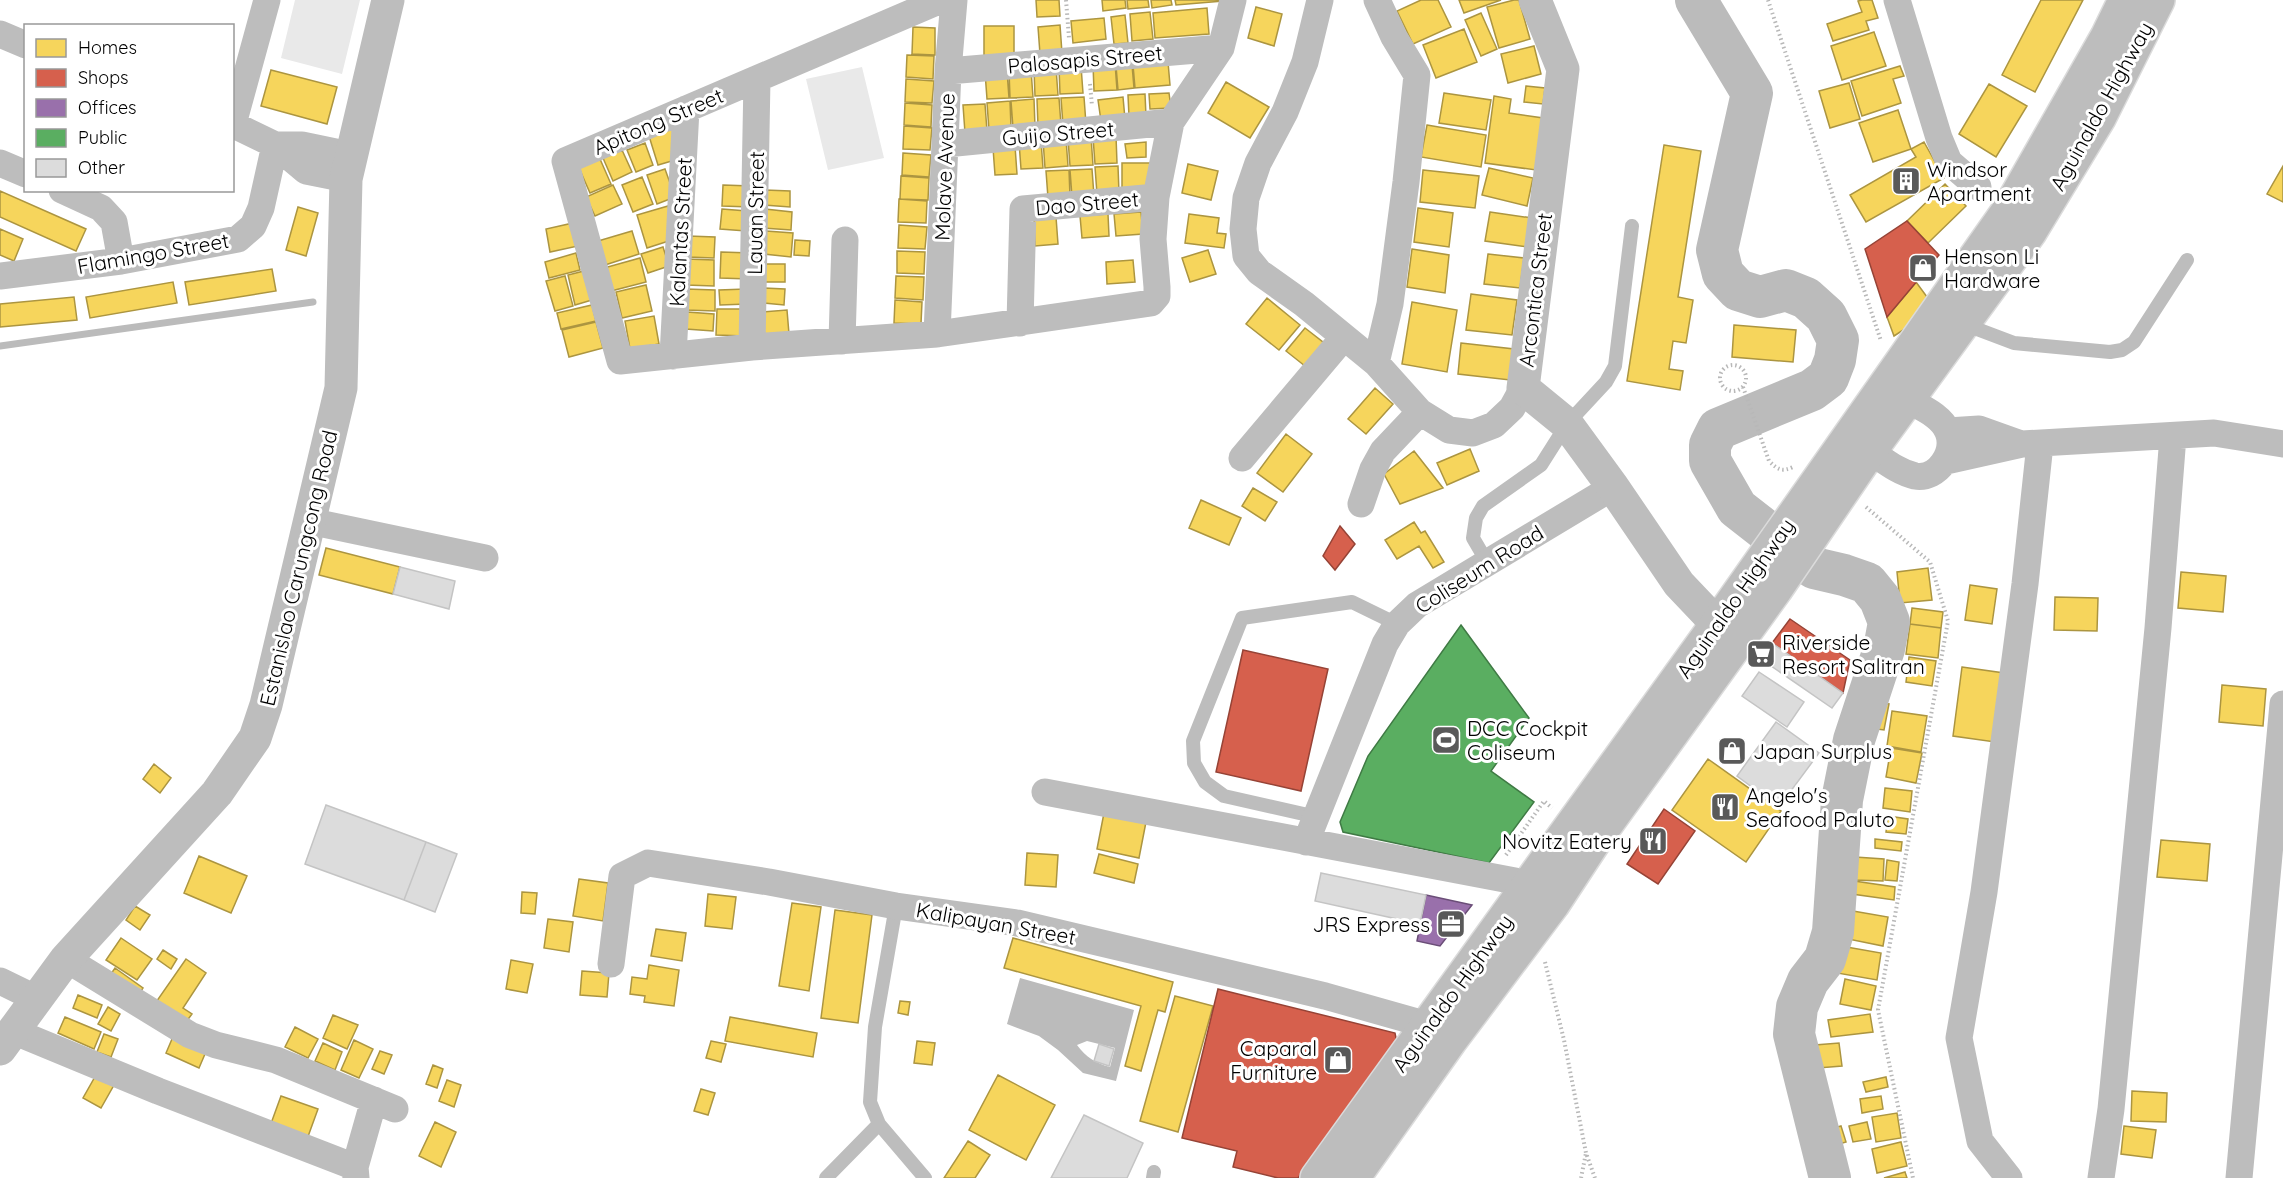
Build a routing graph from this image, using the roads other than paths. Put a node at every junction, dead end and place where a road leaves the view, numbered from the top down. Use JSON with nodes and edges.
{"nodes":[{"id":1,"x":387,"y":0,"type":"edge"},
{"id":2,"x":941,"y":0,"type":"edge"},
{"id":3,"x":954,"y":0,"type":"edge"},
{"id":4,"x":1233,"y":0,"type":"edge"},
{"id":5,"x":1320,"y":0,"type":"edge"},
{"id":6,"x":1377,"y":0,"type":"edge"},
{"id":7,"x":1535,"y":0,"type":"edge"},
{"id":8,"x":1897,"y":0,"type":"edge"},
{"id":9,"x":2125,"y":0,"type":"edge"},
{"id":10,"x":2158,"y":0,"type":"edge"},
{"id":11,"x":262,"y":2,"type":"edge"},
{"id":12,"x":0,"y":34,"type":"edge"},
{"id":13,"x":24,"y":44,"type":"edge"},
{"id":14,"x":1221,"y":48,"type":"junction"},
{"id":15,"x":948,"y":71,"type":"junction"},
{"id":16,"x":757,"y":79,"type":"junction"},
{"id":17,"x":686,"y":109,"type":"junction"},
{"id":18,"x":234,"y":120,"type":"edge"},
{"id":19,"x":1171,"y":122,"type":"junction"},
{"id":20,"x":234,"y":124,"type":"edge"},
{"id":21,"x":946,"y":144,"type":"junction"},
{"id":22,"x":275,"y":145,"type":"junction"},
{"id":23,"x":0,"y":163,"type":"edge"},
{"id":24,"x":348,"y":167,"type":"junction"},
{"id":25,"x":24,"y":173,"type":"edge"},
{"id":26,"x":1978,"y":187,"type":"dead end"},
{"id":27,"x":66,"y":192,"type":"edge"},
{"id":28,"x":1156,"y":197,"type":"junction"},
{"id":29,"x":1632,"y":226,"type":"dead end"},
{"id":30,"x":845,"y":240,"type":"dead end"},
{"id":31,"x":2187,"y":260,"type":"dead end"},
{"id":32,"x":121,"y":261,"type":"junction"},
{"id":33,"x":0,"y":276,"type":"edge"},
{"id":34,"x":1952,"y":316,"type":"junction"},
{"id":35,"x":1020,"y":323,"type":"junction"},
{"id":36,"x":937,"y":334,"type":"junction"},
{"id":37,"x":1344,"y":337,"type":"junction"},
{"id":38,"x":842,"y":340,"type":"junction"},
{"id":39,"x":752,"y":348,"type":"junction"},
{"id":40,"x":673,"y":356,"type":"junction"},
{"id":41,"x":1377,"y":363,"type":"junction"},
{"id":42,"x":1523,"y":388,"type":"junction"},
{"id":43,"x":1908,"y":400,"type":"junction"},
{"id":44,"x":1420,"y":412,"type":"junction"},
{"id":45,"x":1567,"y":424,"type":"junction"},
{"id":46,"x":1948,"y":431,"type":"junction"},
{"id":47,"x":2173,"y":436,"type":"junction"},
{"id":48,"x":2031,"y":444,"type":"junction"},
{"id":49,"x":2283,"y":444,"type":"edge"},
{"id":50,"x":1870,"y":451,"type":"junction"},
{"id":51,"x":1242,"y":458,"type":"dead end"},
{"id":52,"x":1946,"y":460,"type":"junction"},
{"id":53,"x":1613,"y":487,"type":"junction"},
{"id":54,"x":1361,"y":504,"type":"dead end"},
{"id":55,"x":309,"y":520,"type":"junction"},
{"id":56,"x":1807,"y":520,"type":"junction"},
{"id":57,"x":485,"y":558,"type":"dead end"},
{"id":58,"x":1487,"y":562,"type":"junction"},
{"id":59,"x":1765,"y":581,"type":"junction"},
{"id":60,"x":1397,"y":624,"type":"junction"},
{"id":61,"x":1717,"y":624,"type":"junction"},
{"id":62,"x":2283,"y":704,"type":"edge"},
{"id":63,"x":2279,"y":788,"type":"edge"},
{"id":64,"x":1045,"y":792,"type":"dead end"},
{"id":65,"x":1317,"y":817,"type":"junction"},
{"id":66,"x":1306,"y":842,"type":"junction"},
{"id":67,"x":1540,"y":896,"type":"junction"},
{"id":68,"x":896,"y":906,"type":"junction"},
{"id":69,"x":66,"y":959,"type":"junction"},
{"id":70,"x":611,"y":964,"type":"dead end"},
{"id":71,"x":0,"y":981,"type":"edge"},
{"id":72,"x":37,"y":999,"type":"junction"},
{"id":73,"x":1438,"y":1034,"type":"junction"},
{"id":74,"x":7,"y":1040,"type":"edge"},
{"id":75,"x":879,"y":1124,"type":"junction"},
{"id":76,"x":355,"y":1172,"type":"edge"},
{"id":77,"x":826,"y":1178,"type":"edge"},
{"id":78,"x":925,"y":1178,"type":"edge"},
{"id":79,"x":1317,"y":1178,"type":"edge"},
{"id":80,"x":1353,"y":1178,"type":"edge"},
{"id":81,"x":2010,"y":1178,"type":"edge"},
{"id":82,"x":2101,"y":1178,"type":"edge"},
{"id":83,"x":2239,"y":1178,"type":"edge"}],
"edges":[{"from":1,"to":24,"type":"main road","name":"Estanislao Carungcong Road"},
{"from":2,"to":16,"type":"street","name":"Apitong Street"},
{"from":3,"to":15,"type":"street","name":"Molave Avenue"},
{"from":4,"to":14,"type":"street"},
{"from":5,"to":37,"type":"street"},
{"from":6,"to":41,"type":"street"},
{"from":7,"to":42,"type":"main road","name":"Arcontica Street"},
{"from":8,"to":26,"type":"street"},
{"from":9,"to":34,"type":"main road","name":"Aguinaldo Highway"},
{"from":10,"to":34,"type":"main road","name":"Aguinaldo Highway"},
{"from":11,"to":18,"type":"street"},
{"from":12,"to":13,"type":"street"},
{"from":14,"to":15,"type":"street","name":"Palosapis Street"},
{"from":14,"to":19,"type":"street"},
{"from":15,"to":21,"type":"street","name":"Molave Avenue"},
{"from":16,"to":17,"type":"street","name":"Apitong Street"},
{"from":16,"to":39,"type":"street","name":"Lauan Street"},
{"from":17,"to":40,"type":"street","name":"Kalantas Street"},
{"from":17,"to":40,"type":"street","name":"Apitong Street"},
{"from":19,"to":21,"type":"street","name":"Guijo Street"},
{"from":19,"to":28,"type":"street"},
{"from":20,"to":22,"type":"street"},
{"from":21,"to":36,"type":"street","name":"Molave Avenue"},
{"from":22,"to":24,"type":"street"},
{"from":22,"to":32,"type":"street","name":"Flamingo Street"},
{"from":23,"to":25,"type":"street"},
{"from":24,"to":55,"type":"main road","name":"Estanislao Carungcong Road"},
{"from":27,"to":32,"type":"street"},
{"from":28,"to":35,"type":"street"},
{"from":28,"to":35,"type":"street","name":"Dao Street"},
{"from":29,"to":45,"type":"lane"},
{"from":30,"to":38,"type":"street"},
{"from":31,"to":34,"type":"lane"},
{"from":32,"to":33,"type":"street","name":"Flamingo Street"},
{"from":34,"to":43,"type":"main road","name":"Aguinaldo Highway"},
{"from":34,"to":56,"type":"main road","name":"Aguinaldo Highway"},
{"from":35,"to":36,"type":"street"},
{"from":36,"to":38,"type":"street"},
{"from":37,"to":41,"type":"street"},
{"from":37,"to":51,"type":"street"},
{"from":38,"to":39,"type":"street"},
{"from":39,"to":40,"type":"street"},
{"from":41,"to":44,"type":"street"},
{"from":42,"to":44,"type":"street"},
{"from":42,"to":45,"type":"main road","name":"Arcontica Street"},
{"from":43,"to":46,"type":"street"},
{"from":43,"to":50,"type":"main road","name":"Aguinaldo Highway"},
{"from":44,"to":54,"type":"street"},
{"from":45,"to":53,"type":"main road","name":"Arcontica Street"},
{"from":45,"to":58,"type":"lane"},
{"from":46,"to":48,"type":"street"},
{"from":46,"to":52,"type":"street"},
{"from":47,"to":48,"type":"street"},
{"from":47,"to":49,"type":"street"},
{"from":47,"to":82,"type":"street"},
{"from":48,"to":52,"type":"street"},
{"from":48,"to":81,"type":"street"},
{"from":50,"to":52,"type":"street"},
{"from":50,"to":56,"type":"main road","name":"Aguinaldo Highway"},
{"from":53,"to":58,"type":"street","name":"Coliseum Road"},
{"from":53,"to":61,"type":"main road","name":"Arcontica Street"},
{"from":55,"to":57,"type":"street"},
{"from":55,"to":69,"type":"main road","name":"Estanislao Carungcong Road"},
{"from":56,"to":59,"type":"main road","name":"Aguinaldo Highway"},
{"from":58,"to":60,"type":"street","name":"Coliseum Road"},
{"from":59,"to":61,"type":"main road","name":"Aguinaldo Highway"},
{"from":59,"to":67,"type":"main road","name":"Aguinaldo Highway"},
{"from":60,"to":65,"type":"street","name":"Coliseum Road"},
{"from":60,"to":65,"type":"lane"},
{"from":61,"to":67,"type":"main road","name":"Aguinaldo Highway"},
{"from":62,"to":63,"type":"street"},
{"from":63,"to":83,"type":"street"},
{"from":64,"to":66,"type":"street"},
{"from":65,"to":66,"type":"street","name":"Coliseum Road"},
{"from":66,"to":67,"type":"street"},
{"from":67,"to":73,"type":"main road","name":"Aguinaldo Highway"},
{"from":67,"to":73,"type":"main road","name":"Aguinaldo Highway"},
{"from":68,"to":70,"type":"street","name":"Kalipayan Street"},
{"from":68,"to":73,"type":"street","name":"Kalipayan Street"},
{"from":68,"to":75,"type":"lane"},
{"from":69,"to":72,"type":"main road","name":"Estanislao Carungcong Road"},
{"from":69,"to":76,"type":"street"},
{"from":71,"to":72,"type":"street"},
{"from":72,"to":74,"type":"main road","name":"Estanislao Carungcong Road"},
{"from":73,"to":79,"type":"main road","name":"Aguinaldo Highway"},
{"from":73,"to":80,"type":"main road","name":"Aguinaldo Highway"},
{"from":74,"to":76,"type":"street"},
{"from":75,"to":77,"type":"lane"},
{"from":75,"to":78,"type":"lane"}]}
